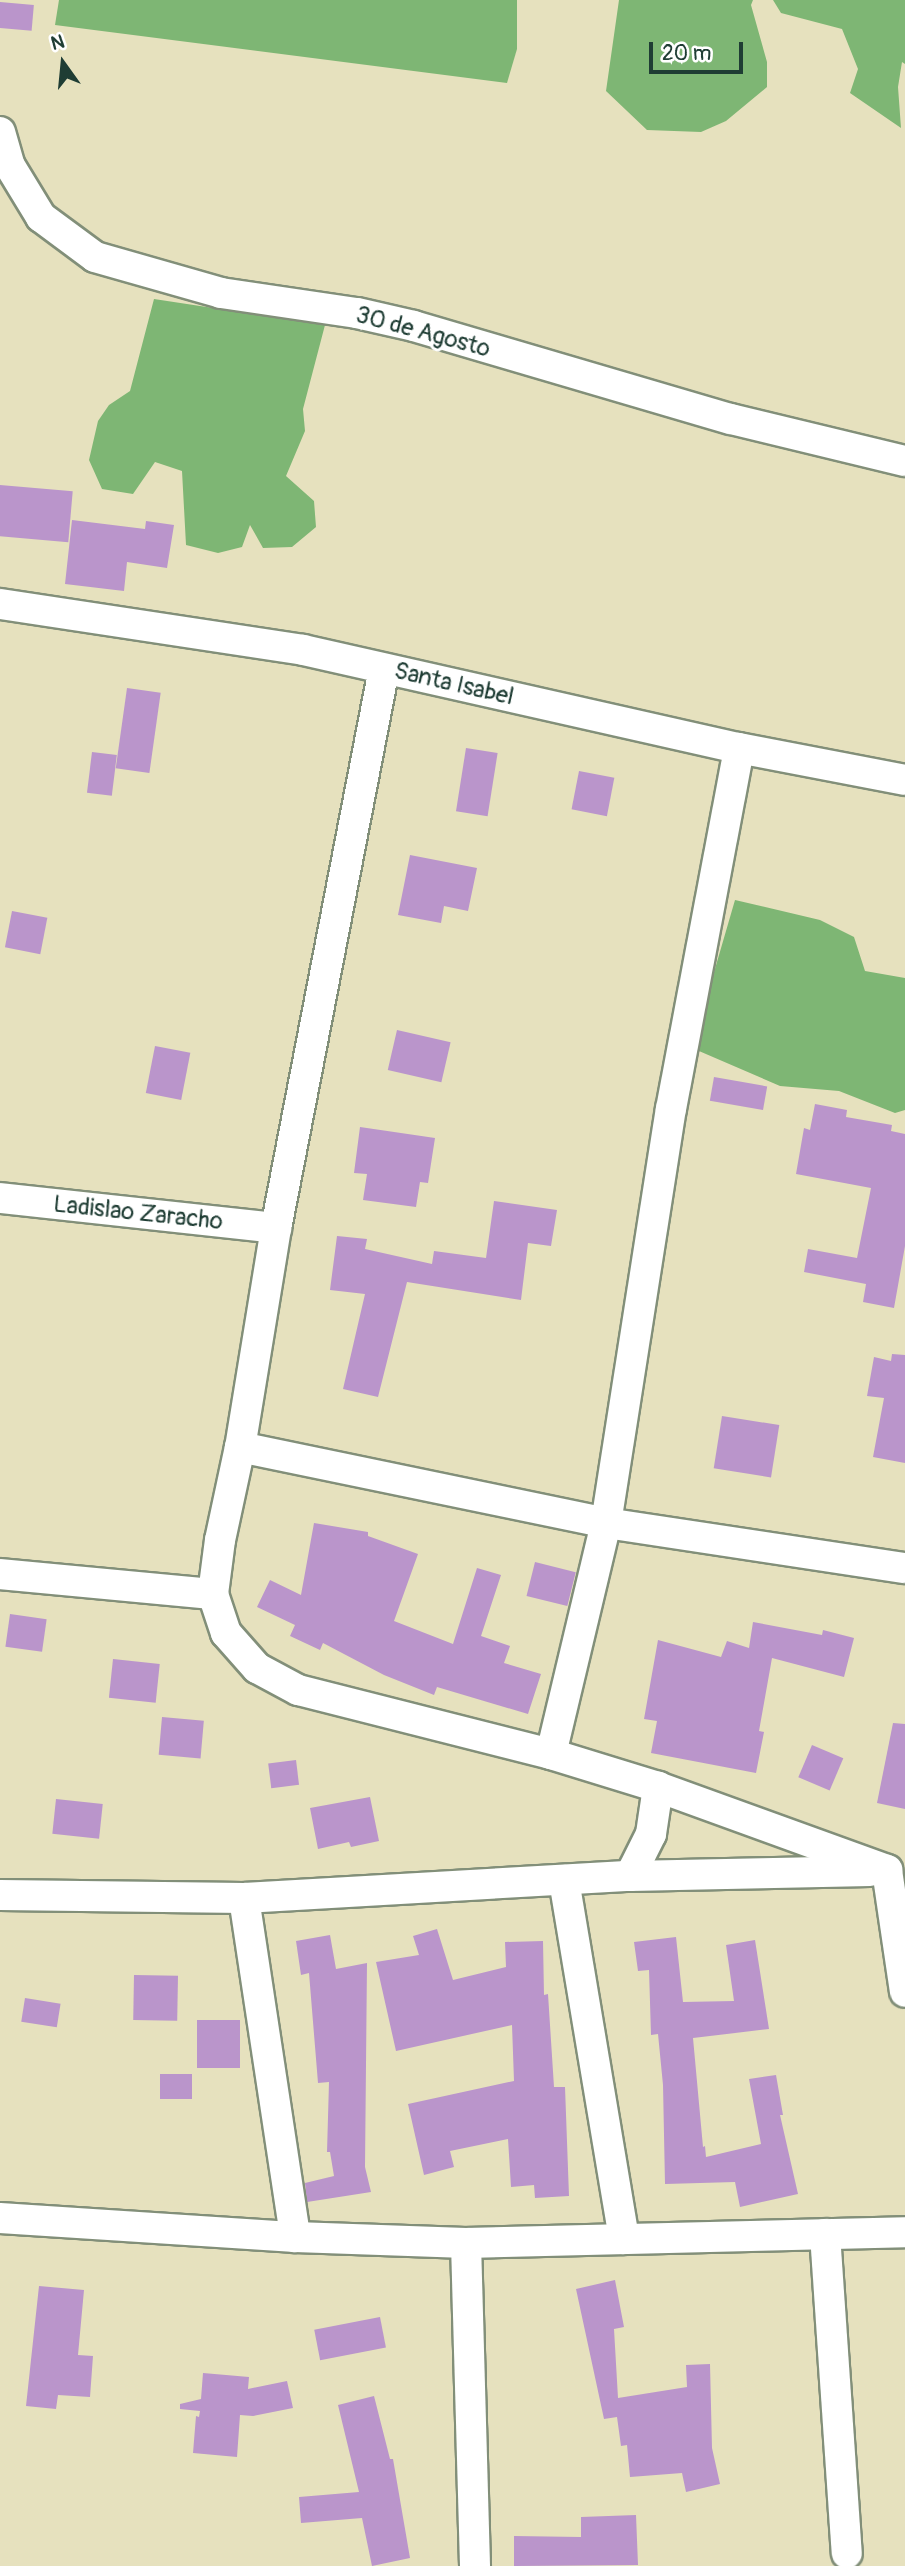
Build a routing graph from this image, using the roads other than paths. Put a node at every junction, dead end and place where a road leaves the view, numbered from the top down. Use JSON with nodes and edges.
{"nodes":[{"id":1,"x":0,"y":132,"type":"edge"},
{"id":2,"x":905,"y":461,"type":"edge"},
{"id":3,"x":0,"y":604,"type":"edge"},
{"id":4,"x":384,"y":669,"type":"junction"},
{"id":5,"x":739,"y":748,"type":"junction"},
{"id":6,"x":905,"y":780,"type":"edge"},
{"id":7,"x":0,"y":1198,"type":"edge"},
{"id":8,"x":276,"y":1228,"type":"junction"},
{"id":9,"x":240,"y":1447,"type":"junction"},
{"id":10,"x":606,"y":1523,"type":"junction"},
{"id":11,"x":905,"y":1568,"type":"edge"},
{"id":12,"x":0,"y":1574,"type":"edge"},
{"id":13,"x":213,"y":1594,"type":"junction"},
{"id":14,"x":551,"y":1754,"type":"junction"},
{"id":15,"x":658,"y":1787,"type":"junction"},
{"id":16,"x":896,"y":1870,"type":"edge"},
{"id":17,"x":630,"y":1876,"type":"junction"},
{"id":18,"x":564,"y":1880,"type":"junction"},
{"id":19,"x":0,"y":1895,"type":"edge"},
{"id":20,"x":244,"y":1898,"type":"junction"},
{"id":21,"x":905,"y":1992,"type":"edge"},
{"id":22,"x":0,"y":2218,"type":"edge"},
{"id":23,"x":905,"y":2232,"type":"edge"},
{"id":24,"x":825,"y":2234,"type":"junction"},
{"id":25,"x":295,"y":2237,"type":"junction"},
{"id":26,"x":624,"y":2239,"type":"junction"},
{"id":27,"x":466,"y":2244,"type":"junction"},
{"id":28,"x":847,"y":2553,"type":"dead end"},
{"id":29,"x":475,"y":2566,"type":"edge"}],
"edges":[{"from":1,"to":2,"type":"street","name":"30 de Agosto"},
{"from":3,"to":4,"type":"street","name":"Santa Isabel"},
{"from":4,"to":5,"type":"street","name":"Santa Isabel"},
{"from":4,"to":8,"type":"street"},
{"from":5,"to":6,"type":"street","name":"Santa Isabel"},
{"from":5,"to":10,"type":"street"},
{"from":7,"to":8,"type":"street","name":"Ladislao Zaracho"},
{"from":8,"to":9,"type":"street"},
{"from":9,"to":10,"type":"street"},
{"from":9,"to":13,"type":"street"},
{"from":10,"to":11,"type":"street"},
{"from":10,"to":14,"type":"street"},
{"from":12,"to":13,"type":"street"},
{"from":13,"to":14,"type":"street"},
{"from":14,"to":15,"type":"street"},
{"from":15,"to":16,"type":"street"},
{"from":15,"to":17,"type":"street"},
{"from":16,"to":17,"type":"street"},
{"from":16,"to":21,"type":"street"},
{"from":17,"to":18,"type":"street"},
{"from":18,"to":20,"type":"street"},
{"from":18,"to":26,"type":"street"},
{"from":19,"to":20,"type":"street"},
{"from":20,"to":25,"type":"street"},
{"from":22,"to":25,"type":"street"},
{"from":23,"to":24,"type":"street"},
{"from":24,"to":26,"type":"street"},
{"from":24,"to":28,"type":"street"},
{"from":25,"to":27,"type":"street"},
{"from":26,"to":27,"type":"street"},
{"from":27,"to":29,"type":"street"}]}
